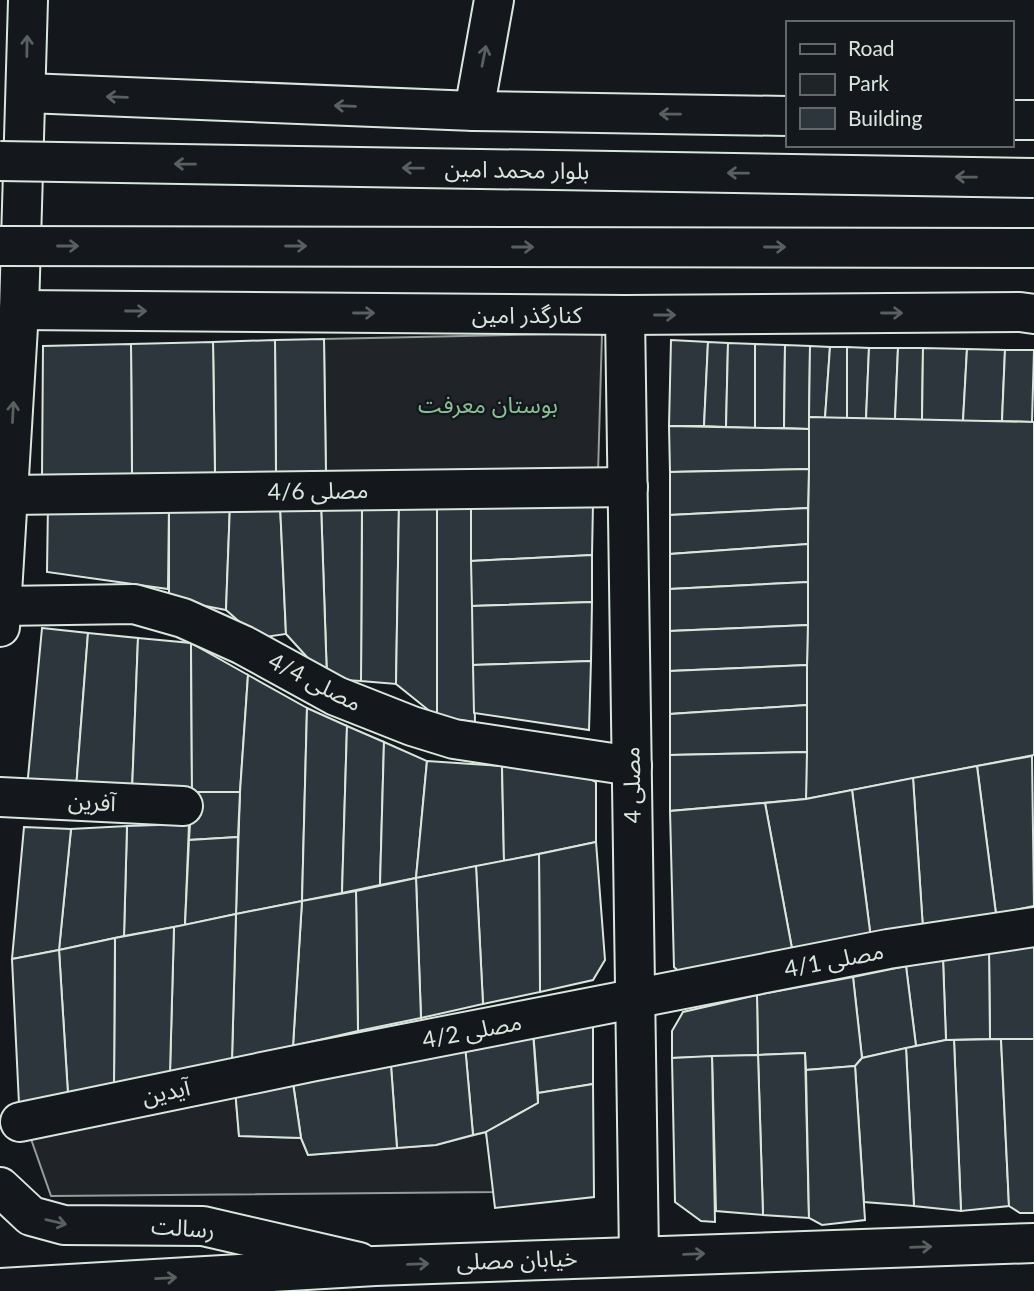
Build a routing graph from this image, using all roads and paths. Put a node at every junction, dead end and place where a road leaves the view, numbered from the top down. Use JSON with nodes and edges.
{"nodes":[{"id":1,"x":28,"y":0,"type":"edge"},
{"id":2,"x":494,"y":0,"type":"edge"},
{"id":3,"x":27,"y":93,"type":"junction"},
{"id":4,"x":474,"y":111,"type":"junction"},
{"id":5,"x":786,"y":116,"type":"edge"},
{"id":6,"x":1013,"y":120,"type":"edge"},
{"id":7,"x":1034,"y":120,"type":"edge"},
{"id":8,"x":0,"y":161,"type":"edge"},
{"id":9,"x":1034,"y":178,"type":"edge"},
{"id":10,"x":0,"y":246,"type":"edge"},
{"id":11,"x":1034,"y":248,"type":"edge"},
{"id":12,"x":19,"y":310,"type":"junction"},
{"id":13,"x":1034,"y":314,"type":"edge"},
{"id":14,"x":625,"y":315,"type":"junction"},
{"id":15,"x":628,"y":487,"type":"junction"},
{"id":16,"x":8,"y":495,"type":"junction"},
{"id":17,"x":1,"y":617,"type":"edge"},
{"id":18,"x":632,"y":766,"type":"junction"},
{"id":19,"x":0,"y":797,"type":"edge"},
{"id":20,"x":183,"y":806,"type":"dead end"},
{"id":21,"x":1034,"y":927,"type":"edge"},
{"id":22,"x":634,"y":999,"type":"junction"},
{"id":23,"x":311,"y":1062,"type":"joint"},
{"id":24,"x":20,"y":1122,"type":"dead end"},
{"id":25,"x":0,"y":1186,"type":"edge"},
{"id":26,"x":1034,"y":1243,"type":"edge"},
{"id":27,"x":639,"y":1255,"type":"junction"},
{"id":28,"x":375,"y":1266,"type":"junction"},
{"id":29,"x":0,"y":1287,"type":"edge"}],
"edges":[{"from":3,"to":1,"type":"street","one_way":true},
{"from":4,"to":2,"type":"street","one_way":true},
{"from":4,"to":3,"type":"street","one_way":true},
{"from":3,"to":12,"type":"street"},
{"from":5,"to":4,"type":"street","one_way":true},
{"from":6,"to":7,"type":"street"},
{"from":9,"to":8,"type":"street","name":"بلوار محمد امین","one_way":true,"bridge":true},
{"from":10,"to":11,"type":"street","one_way":true,"bridge":true},
{"from":12,"to":14,"type":"street","name":"کنارگذر امین","one_way":true},
{"from":16,"to":12,"type":"street","one_way":true},
{"from":14,"to":13,"type":"street","name":"کنارگذر امین","one_way":true},
{"from":14,"to":15,"type":"street","name":"مصلی 4"},
{"from":15,"to":16,"type":"street","name":"مصلی 4/6"},
{"from":15,"to":18,"type":"street","name":"مصلی 4"},
{"from":16,"to":17,"type":"street"},
{"from":17,"to":18,"type":"street","name":"مصلی 4/4"},
{"from":18,"to":22,"type":"street","name":"مصلی 4"},
{"from":19,"to":20,"type":"street","name":"آفرین"},
{"from":21,"to":22,"type":"street","name":"مصلی 4/1"},
{"from":22,"to":23,"type":"street","name":"مصلی 4/2"},
{"from":22,"to":27,"type":"street","name":"مصلی 4"},
{"from":23,"to":24,"type":"street","name":"آیدین"},
{"from":25,"to":28,"type":"street","name":"رسالت","one_way":true},
{"from":27,"to":26,"type":"street","name":"خیابان مصلی","one_way":true},
{"from":28,"to":27,"type":"street","name":"خیابان مصلی","one_way":true},
{"from":29,"to":28,"type":"street","name":"خیابان مصلی","one_way":true}]}
